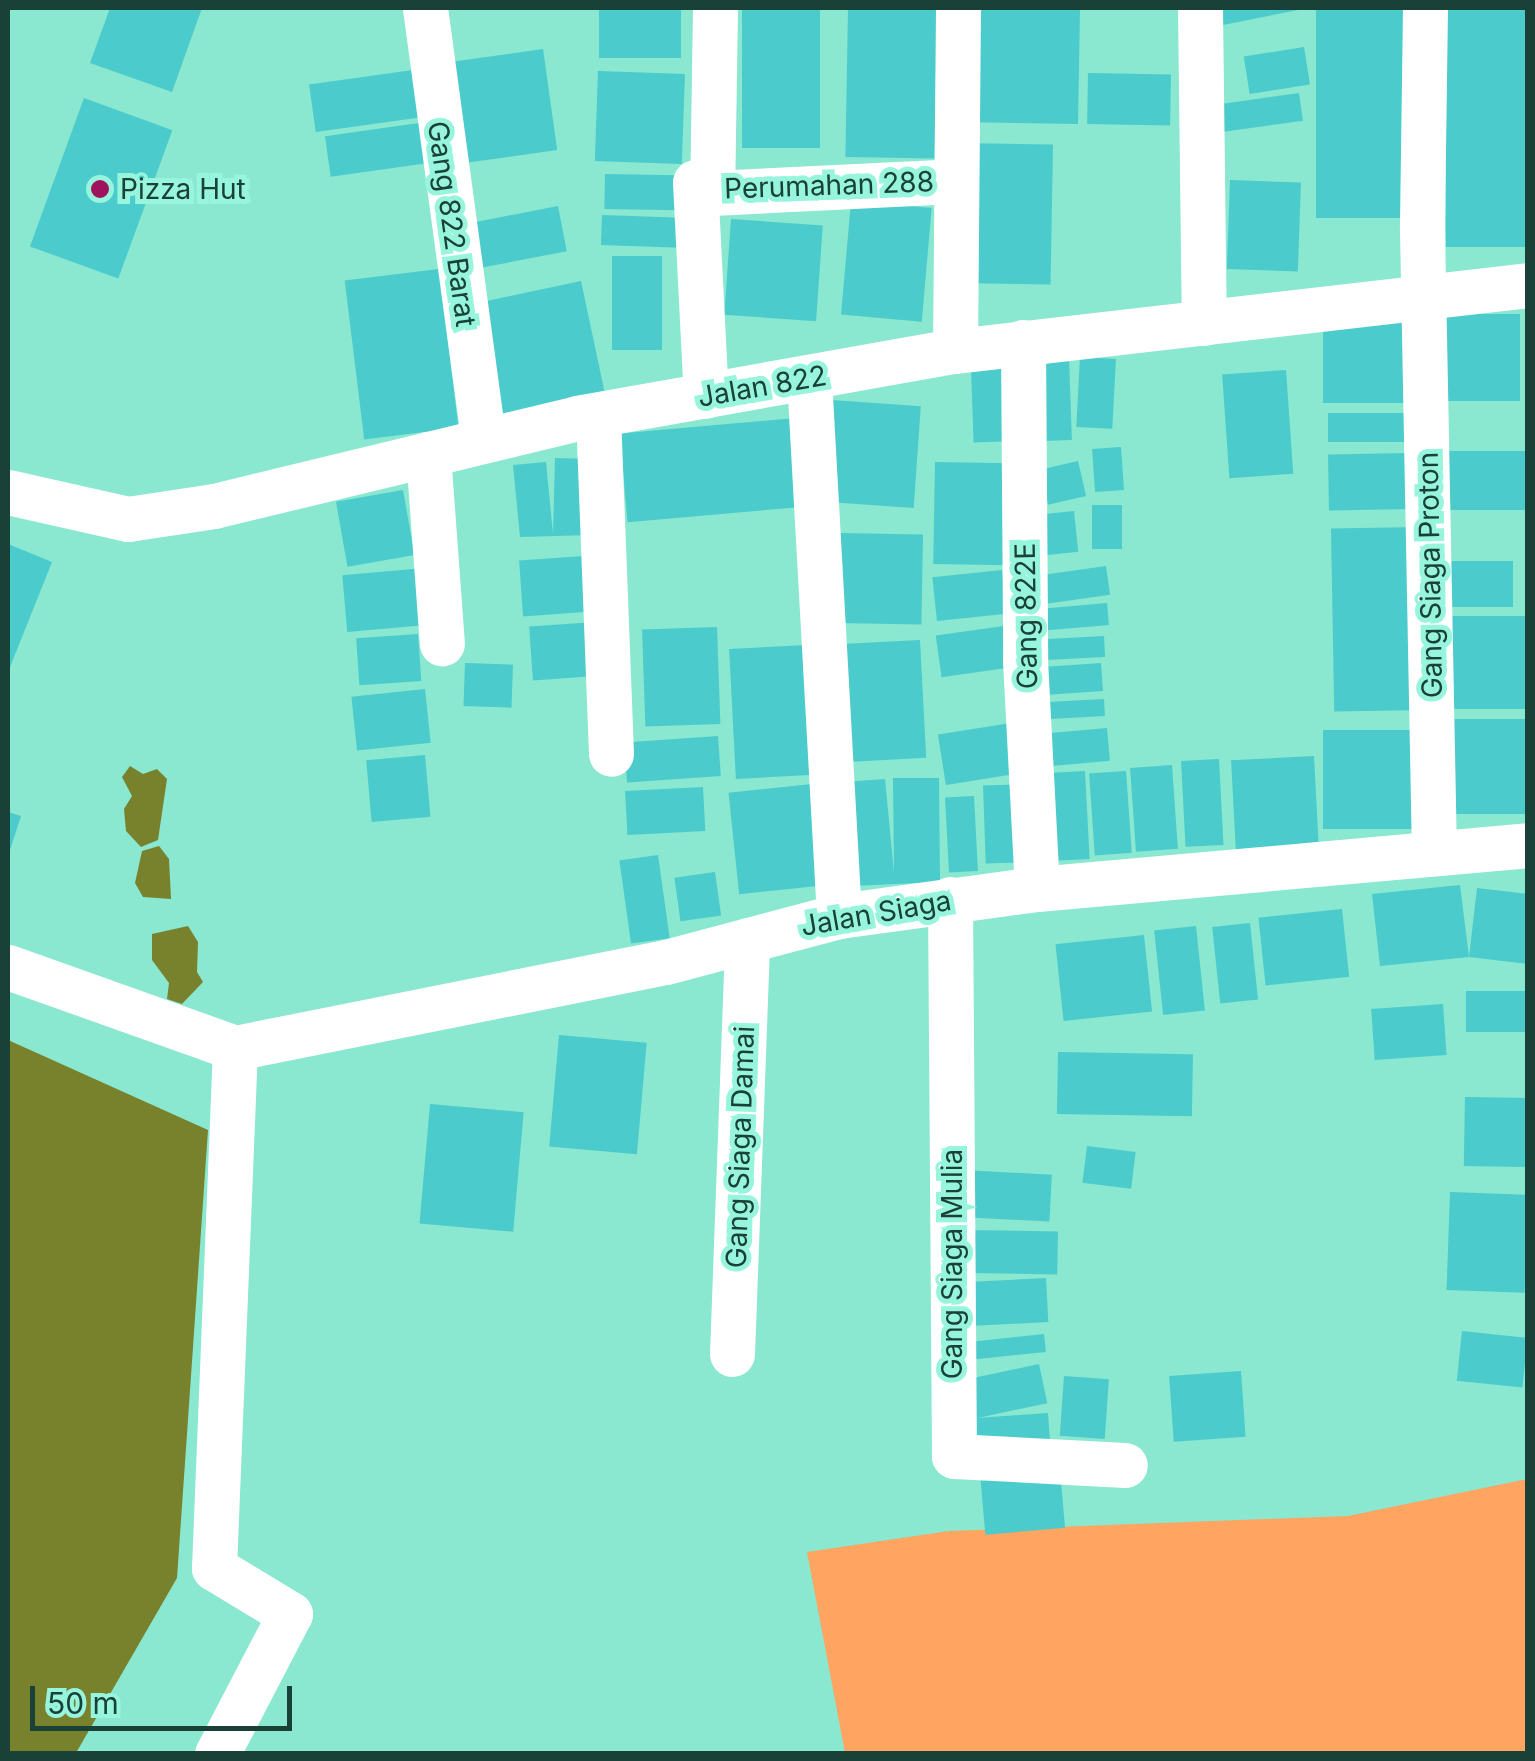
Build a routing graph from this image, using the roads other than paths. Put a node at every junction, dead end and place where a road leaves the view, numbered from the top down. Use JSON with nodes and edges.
{"nodes":[{"id":1,"x":425,"y":8,"type":"edge"},
{"id":2,"x":714,"y":8,"type":"edge"},
{"id":3,"x":958,"y":8,"type":"edge"},
{"id":4,"x":1200,"y":8,"type":"edge"},
{"id":5,"x":1425,"y":8,"type":"edge"},
{"id":6,"x":955,"y":180,"type":"junction"},
{"id":7,"x":695,"y":182,"type":"dead end"},
{"id":8,"x":1528,"y":285,"type":"edge"},
{"id":9,"x":1426,"y":296,"type":"junction"},
{"id":10,"x":1204,"y":324,"type":"junction"},
{"id":11,"x":1023,"y":342,"type":"junction"},
{"id":12,"x":955,"y":351,"type":"junction"},
{"id":13,"x":808,"y":378,"type":"junction"},
{"id":14,"x":706,"y":396,"type":"junction"},
{"id":15,"x":598,"y":415,"type":"junction"},
{"id":16,"x":482,"y":439,"type":"junction"},
{"id":17,"x":428,"y":454,"type":"junction"},
{"id":18,"x":8,"y":492,"type":"edge"},
{"id":19,"x":442,"y":644,"type":"dead end"},
{"id":20,"x":611,"y":754,"type":"dead end"},
{"id":21,"x":1528,"y":845,"type":"edge"},
{"id":22,"x":1434,"y":853,"type":"junction"},
{"id":23,"x":1037,"y":889,"type":"junction"},
{"id":24,"x":950,"y":900,"type":"junction"},
{"id":25,"x":838,"y":916,"type":"junction"},
{"id":26,"x":747,"y":940,"type":"junction"},
{"id":27,"x":8,"y":966,"type":"edge"},
{"id":28,"x":235,"y":1048,"type":"junction"},
{"id":29,"x":732,"y":1354,"type":"dead end"},
{"id":30,"x":1125,"y":1465,"type":"dead end"},
{"id":31,"x":216,"y":1754,"type":"edge"}],
"edges":[{"from":1,"to":16,"type":"street","name":"Gang 822 Barat"},
{"from":2,"to":6,"type":"street","name":"Perumahan 288"},
{"from":3,"to":6,"type":"street","name":"Perumahan 288"},
{"from":4,"to":10,"type":"street"},
{"from":5,"to":9,"type":"street","name":"Gang Siaga Proton"},
{"from":6,"to":12,"type":"street"},
{"from":7,"to":14,"type":"street"},
{"from":8,"to":9,"type":"street","name":"Jalan 822"},
{"from":9,"to":10,"type":"street","name":"Jalan 822"},
{"from":9,"to":22,"type":"street","name":"Gang Siaga Proton"},
{"from":10,"to":11,"type":"street","name":"Jalan 822"},
{"from":11,"to":12,"type":"street","name":"Jalan 822"},
{"from":11,"to":23,"type":"street","name":"Gang 822E"},
{"from":12,"to":13,"type":"street","name":"Jalan 822"},
{"from":13,"to":14,"type":"street","name":"Jalan 822"},
{"from":13,"to":25,"type":"street"},
{"from":14,"to":15,"type":"street","name":"Jalan 822"},
{"from":15,"to":16,"type":"street","name":"Jalan 822"},
{"from":15,"to":20,"type":"street"},
{"from":16,"to":17,"type":"street","name":"Jalan 822"},
{"from":17,"to":18,"type":"street","name":"Jalan 822"},
{"from":17,"to":19,"type":"street"},
{"from":21,"to":22,"type":"street","name":"Jalan Siaga"},
{"from":22,"to":23,"type":"street","name":"Jalan Siaga"},
{"from":23,"to":24,"type":"street","name":"Jalan Siaga"},
{"from":24,"to":25,"type":"street","name":"Jalan Siaga"},
{"from":24,"to":30,"type":"street","name":"Gang Siaga Mulia"},
{"from":25,"to":26,"type":"street","name":"Jalan Siaga"},
{"from":26,"to":28,"type":"street","name":"Jalan Siaga"},
{"from":26,"to":29,"type":"street","name":"Gang Siaga Damai"},
{"from":27,"to":28,"type":"street"},
{"from":28,"to":31,"type":"street"}]}
